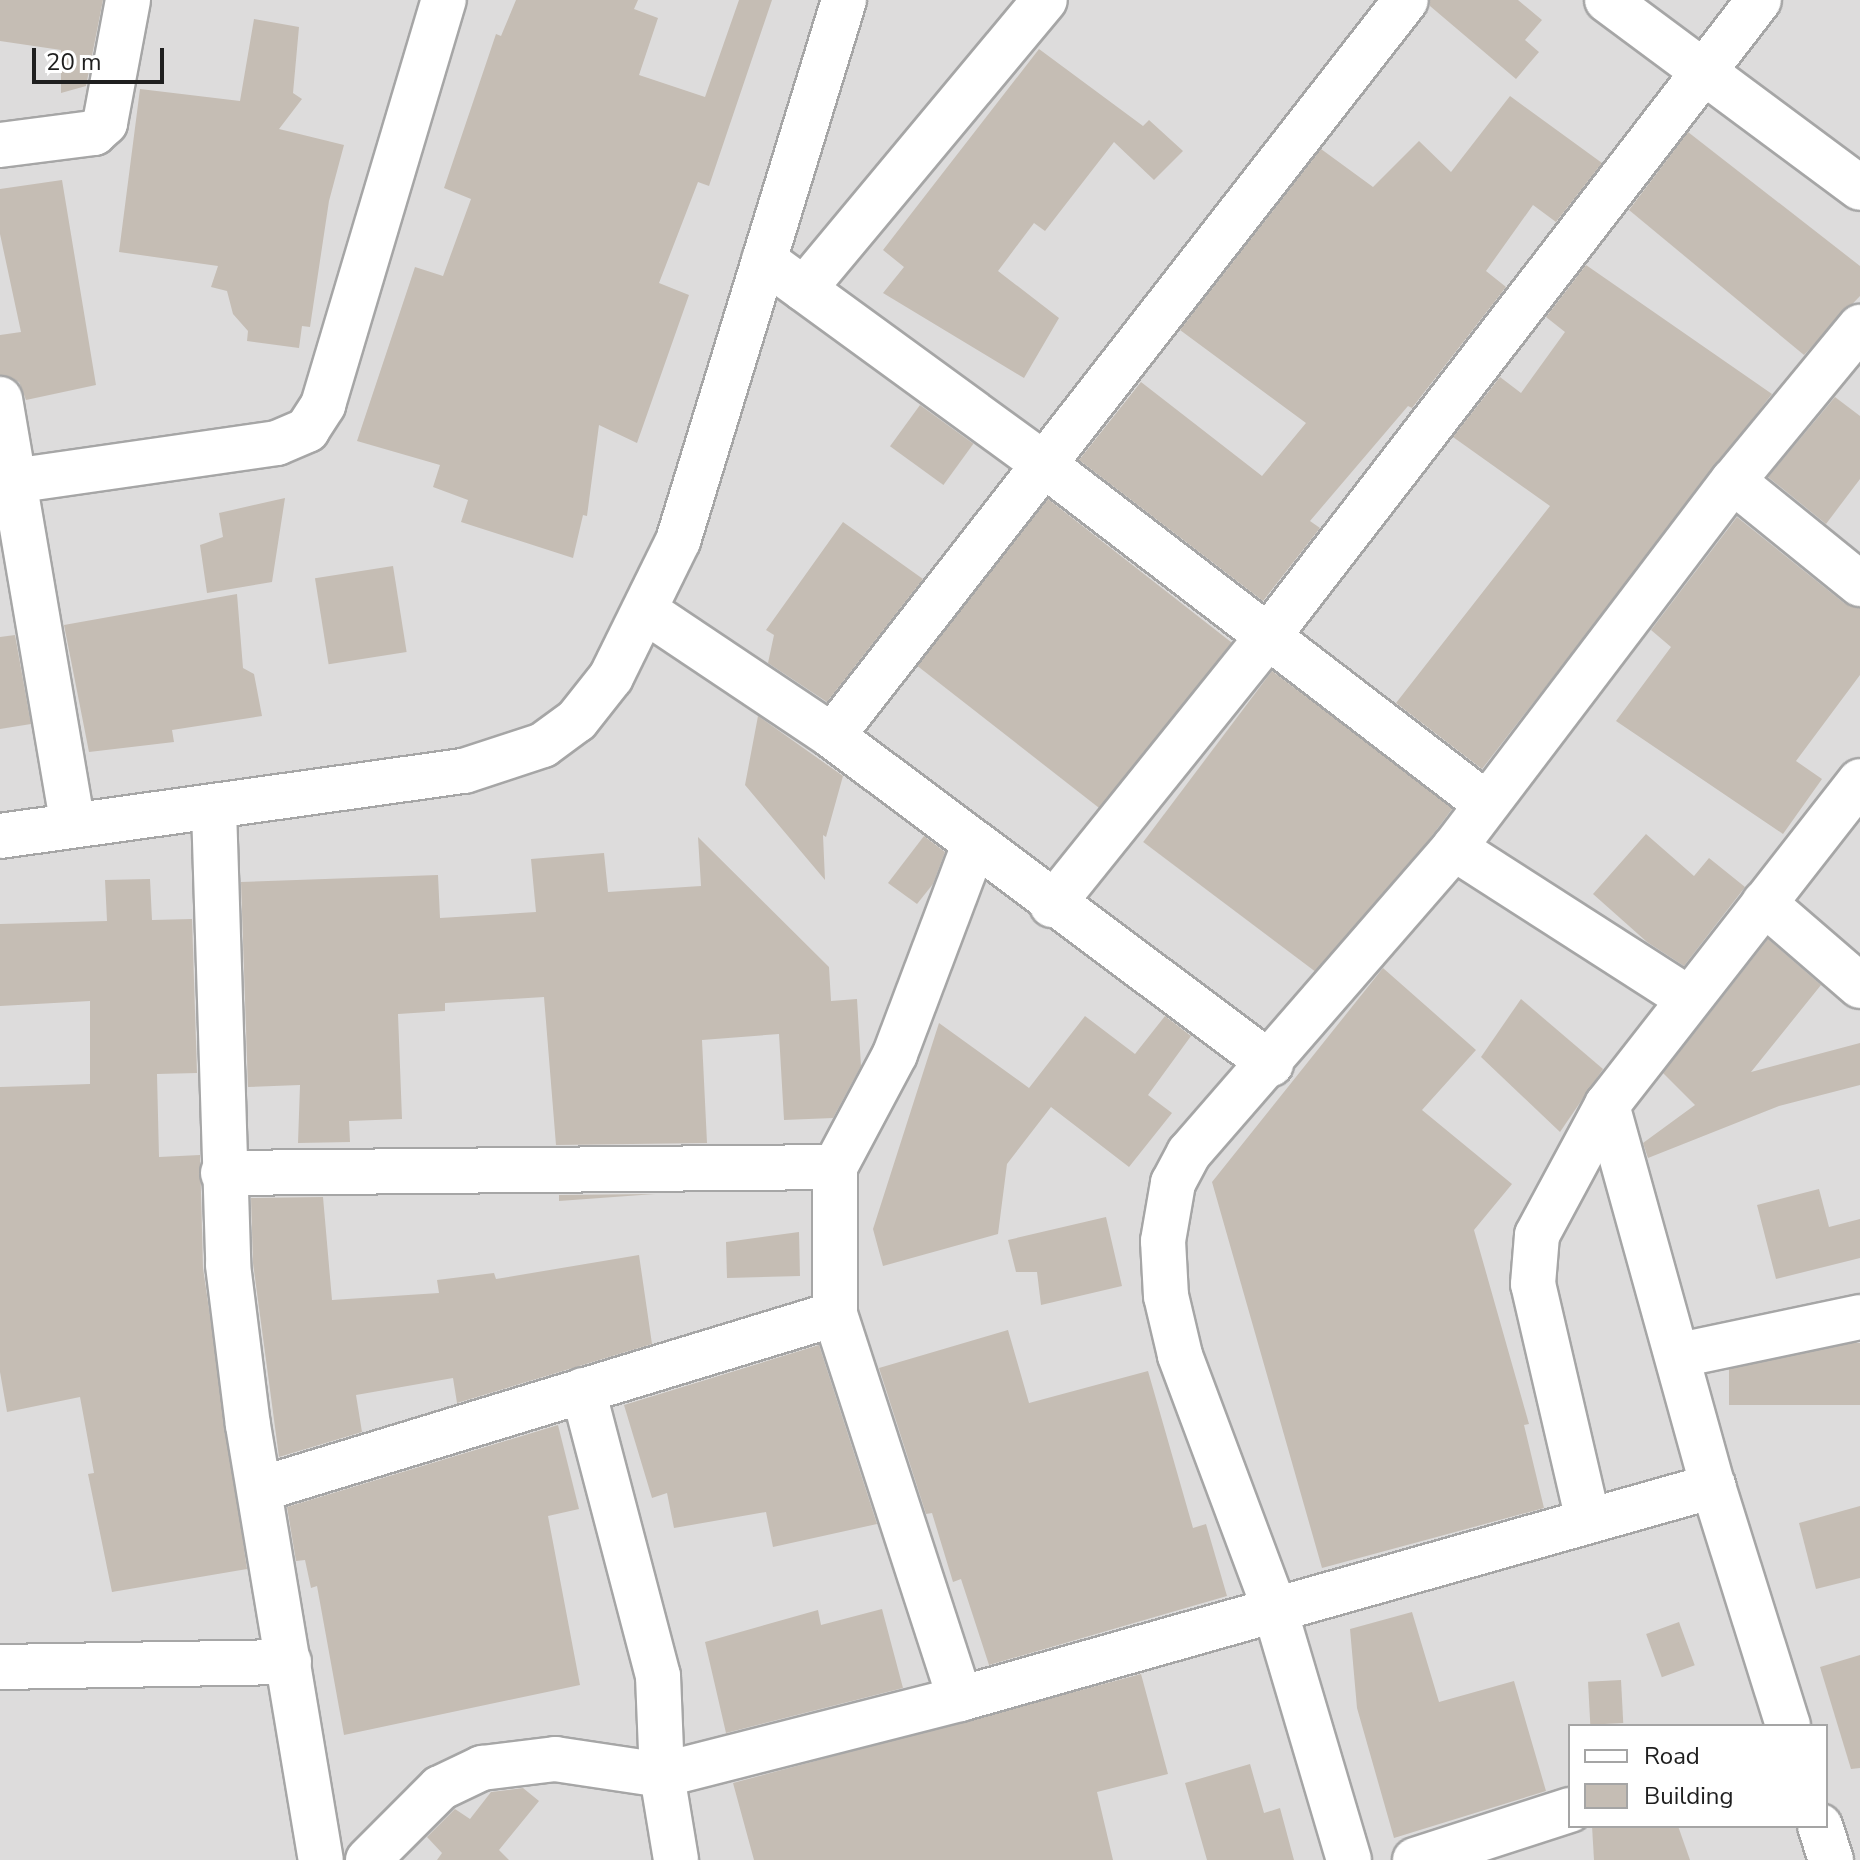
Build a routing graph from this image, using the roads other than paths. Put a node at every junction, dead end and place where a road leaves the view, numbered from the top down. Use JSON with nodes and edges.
{"nodes":[{"id":1,"x":128,"y":0,"type":"edge"},
{"id":2,"x":444,"y":0,"type":"edge"},
{"id":3,"x":1045,"y":0,"type":"edge"},
{"id":4,"x":1406,"y":0,"type":"edge"},
{"id":5,"x":1607,"y":0,"type":"edge"},
{"id":6,"x":1759,"y":0,"type":"edge"},
{"id":7,"x":835,"y":3,"type":"edge"},
{"id":8,"x":1704,"y":72,"type":"junction"},
{"id":9,"x":0,"y":145,"type":"edge"},
{"id":10,"x":1860,"y":188,"type":"edge"},
{"id":11,"x":764,"y":260,"type":"junction"},
{"id":12,"x":804,"y":289,"type":"junction"},
{"id":13,"x":1860,"y":327,"type":"edge"},
{"id":14,"x":0,"y":399,"type":"edge"},
{"id":15,"x":1046,"y":466,"type":"junction"},
{"id":16,"x":13,"y":481,"type":"junction"},
{"id":17,"x":1733,"y":481,"type":"junction"},
{"id":18,"x":1860,"y":584,"type":"edge"},
{"id":19,"x":647,"y":612,"type":"junction"},
{"id":20,"x":1266,"y":639,"type":"junction"},
{"id":21,"x":832,"y":736,"type":"junction"},
{"id":22,"x":1860,"y":781,"type":"edge"},
{"id":23,"x":1485,"y":803,"type":"junction"},
{"id":24,"x":214,"y":809,"type":"junction"},
{"id":25,"x":73,"y":824,"type":"junction"},
{"id":26,"x":0,"y":836,"type":"edge"},
{"id":27,"x":974,"y":845,"type":"junction"},
{"id":28,"x":1454,"y":848,"type":"junction"},
{"id":29,"x":1764,"y":903,"type":"junction"},
{"id":30,"x":1052,"y":905,"type":"junction"},
{"id":31,"x":1860,"y":986,"type":"edge"},
{"id":32,"x":1689,"y":999,"type":"junction"},
{"id":33,"x":1271,"y":1064,"type":"junction"},
{"id":34,"x":1607,"y":1105,"type":"junction"},
{"id":35,"x":835,"y":1167,"type":"junction"},
{"id":36,"x":223,"y":1173,"type":"junction"},
{"id":37,"x":835,"y":1314,"type":"junction"},
{"id":38,"x":1860,"y":1317,"type":"edge"},
{"id":39,"x":1680,"y":1355,"type":"junction"},
{"id":40,"x":583,"y":1390,"type":"junction"},
{"id":41,"x":1713,"y":1486,"type":"junction"},
{"id":42,"x":261,"y":1489,"type":"junction"},
{"id":43,"x":1588,"y":1520,"type":"junction"},
{"id":44,"x":1274,"y":1607,"type":"junction"},
{"id":45,"x":289,"y":1662,"type":"junction"},
{"id":46,"x":0,"y":1667,"type":"edge"},
{"id":47,"x":960,"y":1699,"type":"junction"},
{"id":48,"x":1787,"y":1724,"type":"edge"},
{"id":49,"x":662,"y":1775,"type":"junction"},
{"id":50,"x":1568,"y":1811,"type":"edge"},
{"id":51,"x":1821,"y":1828,"type":"edge"},
{"id":52,"x":321,"y":1860,"type":"edge"},
{"id":53,"x":368,"y":1860,"type":"edge"},
{"id":54,"x":676,"y":1860,"type":"edge"},
{"id":55,"x":1349,"y":1860,"type":"edge"},
{"id":56,"x":1415,"y":1860,"type":"edge"},
{"id":57,"x":1831,"y":1860,"type":"edge"}],
"edges":[{"from":1,"to":9,"type":"street"},
{"from":2,"to":16,"type":"street"},
{"from":3,"to":12,"type":"street"},
{"from":4,"to":15,"type":"street"},
{"from":5,"to":8,"type":"street"},
{"from":6,"to":8,"type":"street"},
{"from":7,"to":11,"type":"street"},
{"from":8,"to":10,"type":"street"},
{"from":8,"to":20,"type":"street"},
{"from":11,"to":12,"type":"street"},
{"from":11,"to":19,"type":"street"},
{"from":12,"to":15,"type":"street"},
{"from":13,"to":17,"type":"street"},
{"from":14,"to":16,"type":"street"},
{"from":15,"to":20,"type":"street"},
{"from":15,"to":21,"type":"street"},
{"from":16,"to":25,"type":"street"},
{"from":17,"to":18,"type":"street"},
{"from":17,"to":23,"type":"street"},
{"from":19,"to":21,"type":"street"},
{"from":19,"to":24,"type":"street"},
{"from":20,"to":23,"type":"street"},
{"from":20,"to":30,"type":"street"},
{"from":21,"to":27,"type":"street"},
{"from":22,"to":29,"type":"street"},
{"from":23,"to":28,"type":"street"},
{"from":24,"to":25,"type":"street"},
{"from":24,"to":36,"type":"street"},
{"from":25,"to":26,"type":"street"},
{"from":27,"to":30,"type":"street"},
{"from":27,"to":35,"type":"street"},
{"from":28,"to":32,"type":"street"},
{"from":28,"to":33,"type":"street"},
{"from":29,"to":31,"type":"street"},
{"from":29,"to":32,"type":"street"},
{"from":30,"to":33,"type":"street"},
{"from":32,"to":34,"type":"street"},
{"from":33,"to":44,"type":"street"},
{"from":34,"to":39,"type":"street"},
{"from":34,"to":43,"type":"street"},
{"from":35,"to":36,"type":"street"},
{"from":35,"to":37,"type":"street"},
{"from":36,"to":42,"type":"street"},
{"from":37,"to":40,"type":"street"},
{"from":37,"to":47,"type":"street"},
{"from":38,"to":39,"type":"street"},
{"from":39,"to":41,"type":"street"},
{"from":40,"to":42,"type":"street"},
{"from":40,"to":49,"type":"street"},
{"from":41,"to":43,"type":"street"},
{"from":41,"to":48,"type":"street"},
{"from":42,"to":45,"type":"street"},
{"from":43,"to":44,"type":"street"},
{"from":44,"to":47,"type":"street"},
{"from":44,"to":55,"type":"street"},
{"from":45,"to":46,"type":"street"},
{"from":45,"to":52,"type":"street"},
{"from":47,"to":49,"type":"street"},
{"from":49,"to":53,"type":"street"},
{"from":49,"to":54,"type":"street"},
{"from":50,"to":56,"type":"street"},
{"from":51,"to":57,"type":"street"}]}
